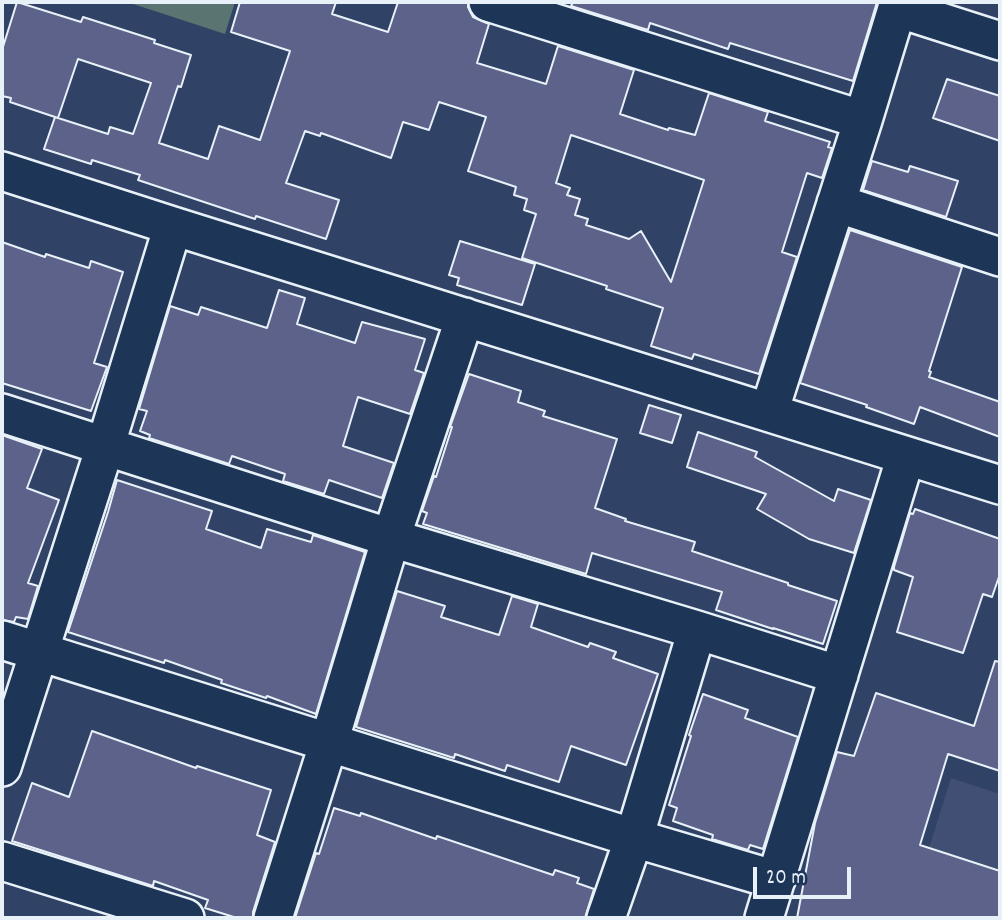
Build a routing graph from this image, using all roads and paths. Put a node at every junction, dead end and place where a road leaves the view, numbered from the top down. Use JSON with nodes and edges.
{"nodes":[{"id":1,"x":488,"y":2,"type":"edge"},
{"id":2,"x":898,"y":5,"type":"edge"},
{"id":3,"x":1000,"y":41,"type":"edge"},
{"id":4,"x":863,"y":120,"type":"junction"},
{"id":5,"x":2,"y":171,"type":"edge"},
{"id":6,"x":836,"y":203,"type":"junction"},
{"id":7,"x":173,"y":226,"type":"junction"},
{"id":8,"x":1000,"y":257,"type":"edge"},
{"id":9,"x":465,"y":317,"type":"junction"},
{"id":10,"x":769,"y":412,"type":"junction"},
{"id":11,"x":2,"y":413,"type":"edge"},
{"id":12,"x":105,"y":447,"type":"junction"},
{"id":13,"x":906,"y":456,"type":"junction"},
{"id":14,"x":1000,"y":485,"type":"edge"},
{"id":15,"x":391,"y":538,"type":"junction"},
{"id":16,"x":697,"y":630,"type":"junction"},
{"id":17,"x":2,"y":640,"type":"edge"},
{"id":18,"x":38,"y":652,"type":"junction"},
{"id":19,"x":839,"y":675,"type":"junction"},
{"id":20,"x":329,"y":742,"type":"junction"},
{"id":21,"x":2,"y":767,"type":"edge"},
{"id":22,"x":634,"y":838,"type":"junction"},
{"id":23,"x":2,"y":860,"type":"edge"},
{"id":24,"x":776,"y":880,"type":"junction"},
{"id":25,"x":147,"y":913,"type":"edge"},
{"id":26,"x":186,"y":918,"type":"edge"},
{"id":27,"x":273,"y":918,"type":"edge"},
{"id":28,"x":606,"y":918,"type":"edge"},
{"id":29,"x":764,"y":918,"type":"edge"}],
"edges":[{"from":1,"to":4,"type":"street"},
{"from":2,"to":3,"type":"street"},
{"from":2,"to":4,"type":"street"},
{"from":4,"to":6,"type":"street"},
{"from":5,"to":7,"type":"street"},
{"from":6,"to":8,"type":"street"},
{"from":6,"to":10,"type":"street"},
{"from":7,"to":9,"type":"street"},
{"from":7,"to":12,"type":"street"},
{"from":9,"to":10,"type":"street"},
{"from":9,"to":15,"type":"street"},
{"from":10,"to":13,"type":"street"},
{"from":11,"to":12,"type":"street"},
{"from":12,"to":15,"type":"street"},
{"from":12,"to":18,"type":"street"},
{"from":13,"to":14,"type":"street"},
{"from":13,"to":19,"type":"street"},
{"from":15,"to":16,"type":"street"},
{"from":15,"to":20,"type":"street"},
{"from":16,"to":19,"type":"street"},
{"from":16,"to":22,"type":"street"},
{"from":17,"to":18,"type":"street"},
{"from":18,"to":20,"type":"street"},
{"from":18,"to":21,"type":"street"},
{"from":19,"to":24,"type":"street"},
{"from":20,"to":22,"type":"street"},
{"from":20,"to":27,"type":"street"},
{"from":22,"to":24,"type":"street"},
{"from":22,"to":28,"type":"street"},
{"from":23,"to":25,"type":"street"},
{"from":24,"to":29,"type":"street"},
{"from":25,"to":26,"type":"street"}]}
